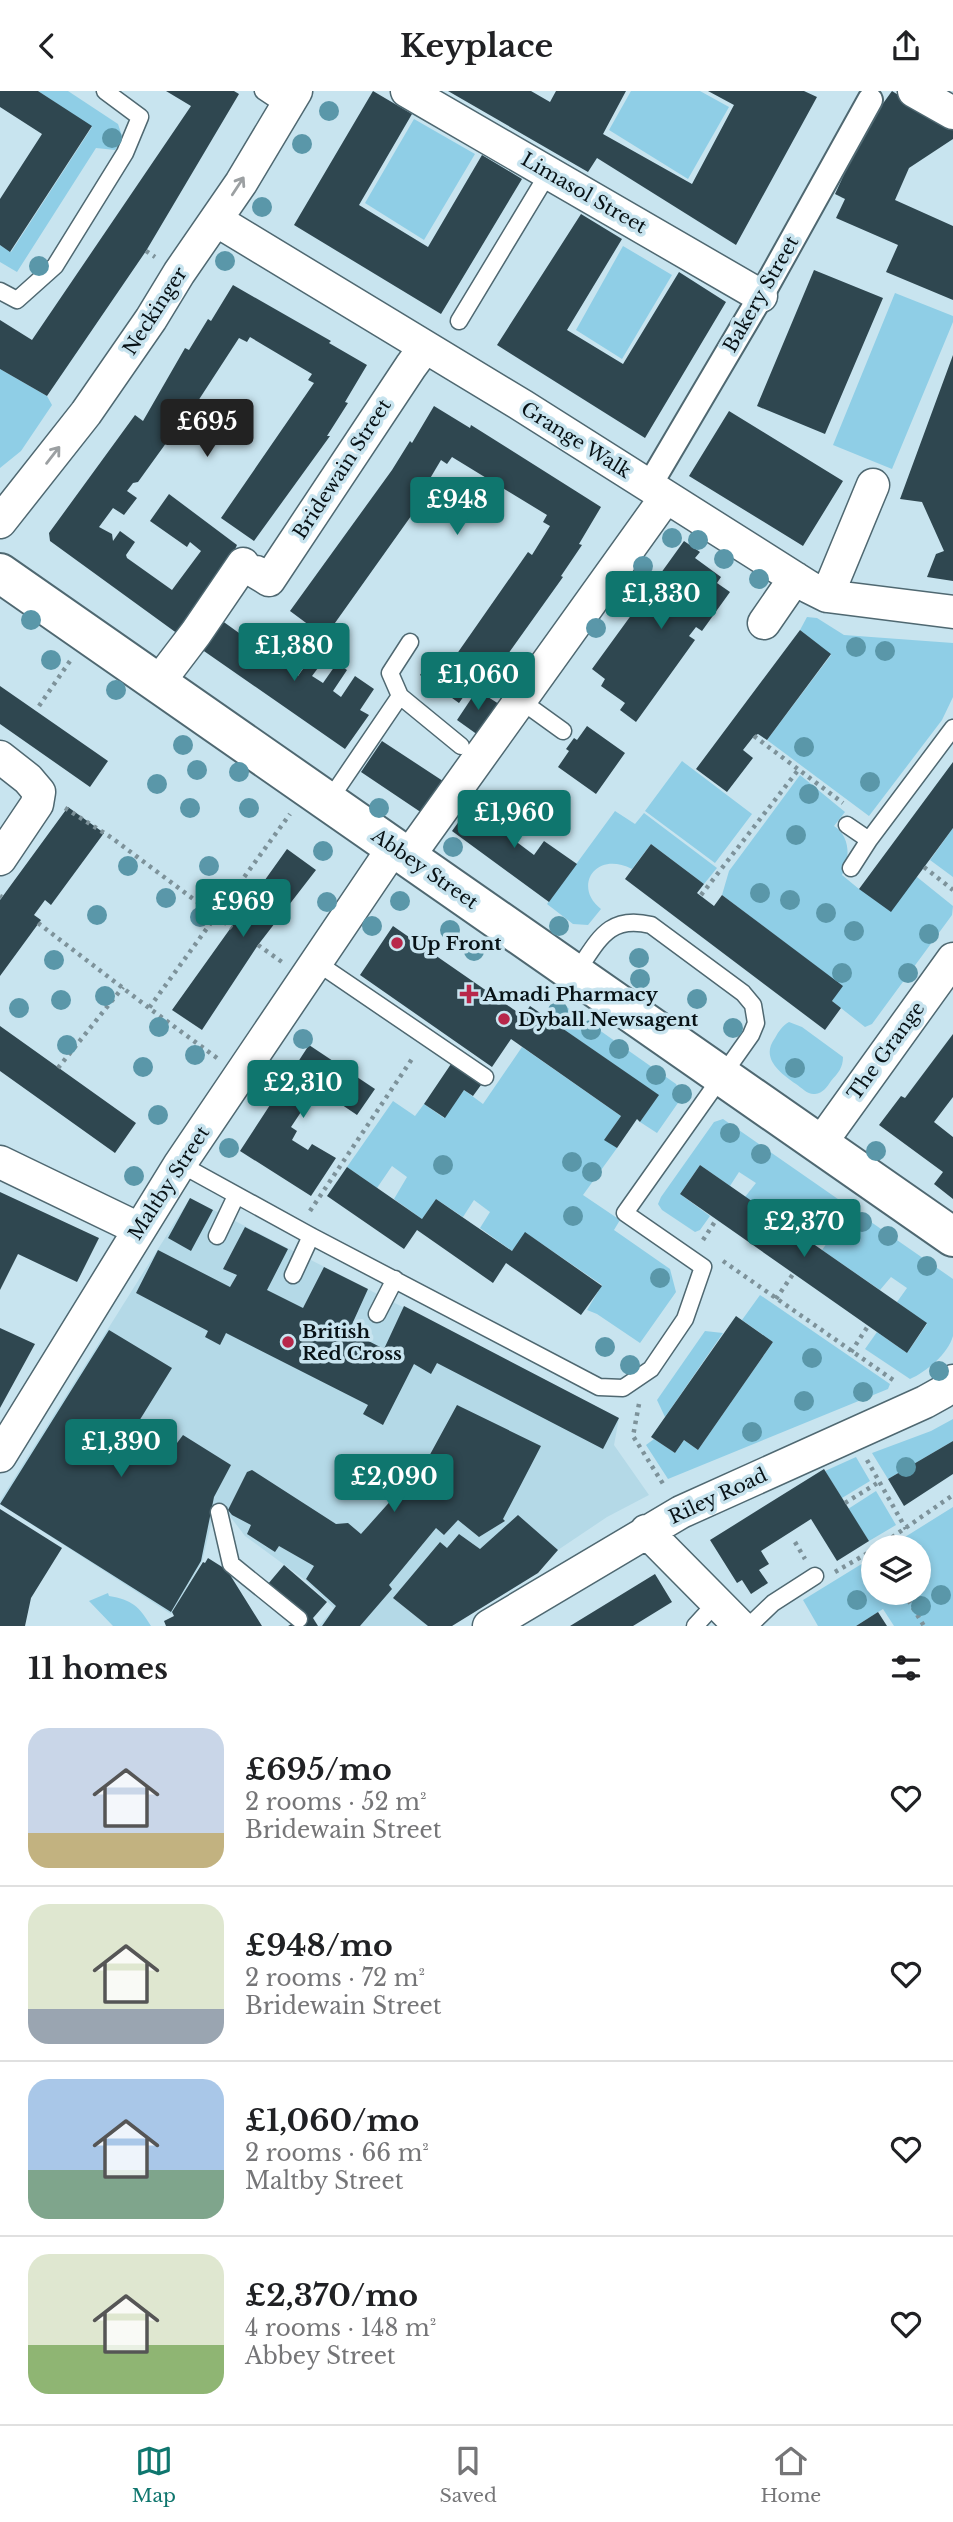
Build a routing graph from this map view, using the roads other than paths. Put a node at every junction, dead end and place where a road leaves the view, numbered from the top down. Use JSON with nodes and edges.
{"nodes":[{"id":1,"x":105,"y":91,"type":"edge"},
{"id":2,"x":407,"y":91,"type":"edge"},
{"id":3,"x":914,"y":91,"type":"edge"},
{"id":4,"x":282,"y":96,"type":"edge"},
{"id":5,"x":861,"y":96,"type":"edge"},
{"id":6,"x":953,"y":113,"type":"edge"},
{"id":7,"x":549,"y":172,"type":"junction"},
{"id":8,"x":216,"y":220,"type":"junction"},
{"id":9,"x":0,"y":291,"type":"edge"},
{"id":10,"x":761,"y":296,"type":"junction"},
{"id":11,"x":459,"y":321,"type":"dead end"},
{"id":12,"x":425,"y":347,"type":"junction"},
{"id":13,"x":873,"y":485,"type":"dead end"},
{"id":14,"x":657,"y":492,"type":"junction"},
{"id":15,"x":0,"y":522,"type":"edge"},
{"id":16,"x":0,"y":573,"type":"edge"},
{"id":17,"x":795,"y":578,"type":"junction"},
{"id":18,"x":827,"y":596,"type":"junction"},
{"id":19,"x":953,"y":612,"type":"edge"},
{"id":20,"x":764,"y":623,"type":"dead end"},
{"id":21,"x":410,"y":642,"type":"dead end"},
{"id":22,"x":158,"y":683,"type":"junction"},
{"id":23,"x":400,"y":696,"type":"junction"},
{"id":24,"x":520,"y":701,"type":"junction"},
{"id":25,"x":953,"y":728,"type":"edge"},
{"id":26,"x":563,"y":731,"type":"dead end"},
{"id":27,"x":461,"y":745,"type":"dead end"},
{"id":28,"x":0,"y":757,"type":"edge"},
{"id":29,"x":310,"y":806,"type":"junction"},
{"id":30,"x":847,"y":825,"type":"road end"},
{"id":31,"x":869,"y":840,"type":"junction"},
{"id":32,"x":401,"y":852,"type":"junction"},
{"id":33,"x":0,"y":859,"type":"edge"},
{"id":34,"x":851,"y":868,"type":"dead end"},
{"id":35,"x":953,"y":959,"type":"edge"},
{"id":36,"x":316,"y":962,"type":"junction"},
{"id":37,"x":575,"y":974,"type":"junction"},
{"id":38,"x":485,"y":1077,"type":"dead end"},
{"id":39,"x":723,"y":1077,"type":"junction"},
{"id":40,"x":820,"y":1144,"type":"junction"},
{"id":41,"x":0,"y":1162,"type":"edge"},
{"id":42,"x":180,"y":1164,"type":"junction"},
{"id":43,"x":236,"y":1196,"type":"junction"},
{"id":44,"x":139,"y":1229,"type":"junction"},
{"id":45,"x":304,"y":1233,"type":"junction"},
{"id":46,"x":217,"y":1236,"type":"dead end"},
{"id":47,"x":953,"y":1237,"type":"edge"},
{"id":48,"x":293,"y":1275,"type":"dead end"},
{"id":49,"x":395,"y":1279,"type":"junction"},
{"id":50,"x":377,"y":1314,"type":"dead end"},
{"id":51,"x":953,"y":1381,"type":"edge"},
{"id":52,"x":0,"y":1456,"type":"edge"},
{"id":53,"x":219,"y":1512,"type":"dead end"},
{"id":54,"x":646,"y":1531,"type":"junction"},
{"id":55,"x":816,"y":1576,"type":"road end"},
{"id":56,"x":717,"y":1602,"type":"junction"},
{"id":57,"x":299,"y":1619,"type":"dead end"},
{"id":58,"x":489,"y":1626,"type":"edge"},
{"id":59,"x":695,"y":1626,"type":"edge"},
{"id":60,"x":740,"y":1626,"type":"edge"},
{"id":61,"x":749,"y":1626,"type":"edge"}],
"edges":[{"from":1,"to":9,"type":"lane"},
{"from":2,"to":7,"type":"street","name":"Limasol Street"},
{"from":3,"to":6,"type":"street"},
{"from":8,"to":4,"type":"street","name":"Neckinger","one_way":true},
{"from":5,"to":10,"type":"street","name":"Bakery Street"},
{"from":7,"to":10,"type":"street","name":"Limasol Street"},
{"from":7,"to":11,"type":"lane"},
{"from":8,"to":12,"type":"street","name":"Grange Walk"},
{"from":15,"to":8,"type":"street","name":"Neckinger","one_way":true},
{"from":10,"to":14,"type":"street","name":"Bakery Street"},
{"from":12,"to":14,"type":"street","name":"Grange Walk"},
{"from":12,"to":22,"type":"street","name":"Bridewain Street"},
{"from":13,"to":18,"type":"street"},
{"from":14,"to":17,"type":"street","name":"Grange Walk"},
{"from":14,"to":24,"type":"street","name":"Maltby Street"},
{"from":16,"to":22,"type":"main road","name":"Abbey Street"},
{"from":17,"to":18,"type":"street","name":"Grange Walk"},
{"from":17,"to":20,"type":"street"},
{"from":18,"to":19,"type":"street","name":"Grange Walk"},
{"from":21,"to":23,"type":"lane"},
{"from":22,"to":29,"type":"main road","name":"Abbey Street"},
{"from":23,"to":27,"type":"lane"},
{"from":23,"to":29,"type":"lane"},
{"from":24,"to":26,"type":"lane"},
{"from":24,"to":32,"type":"street","name":"Maltby Street"},
{"from":25,"to":31,"type":"lane"},
{"from":28,"to":33,"type":"street"},
{"from":29,"to":32,"type":"main road","name":"Abbey Street"},
{"from":30,"to":31,"type":"lane"},
{"from":31,"to":34,"type":"lane"},
{"from":32,"to":36,"type":"street","name":"Maltby Street"},
{"from":32,"to":37,"type":"main road","name":"Abbey Street"},
{"from":35,"to":40,"type":"street","name":"The Grange"},
{"from":36,"to":38,"type":"lane"},
{"from":36,"to":42,"type":"street","name":"Maltby Street"},
{"from":37,"to":39,"type":"main road","name":"Abbey Street"},
{"from":37,"to":39,"type":"lane"},
{"from":39,"to":40,"type":"main road","name":"Abbey Street"},
{"from":39,"to":49,"type":"lane"},
{"from":40,"to":47,"type":"main road","name":"Abbey Street"},
{"from":41,"to":44,"type":"street"},
{"from":42,"to":43,"type":"lane"},
{"from":42,"to":44,"type":"street","name":"Maltby Street"},
{"from":43,"to":45,"type":"lane"},
{"from":43,"to":46,"type":"lane"},
{"from":44,"to":52,"type":"street","name":"Maltby Street"},
{"from":45,"to":48,"type":"lane"},
{"from":45,"to":49,"type":"lane"},
{"from":49,"to":50,"type":"lane"},
{"from":51,"to":54,"type":"street","name":"Riley Road"},
{"from":53,"to":57,"type":"lane"},
{"from":54,"to":56,"type":"street"},
{"from":54,"to":58,"type":"street","name":"Riley Road"},
{"from":55,"to":61,"type":"lane"},
{"from":56,"to":59,"type":"lane"},
{"from":56,"to":60,"type":"street"}]}
